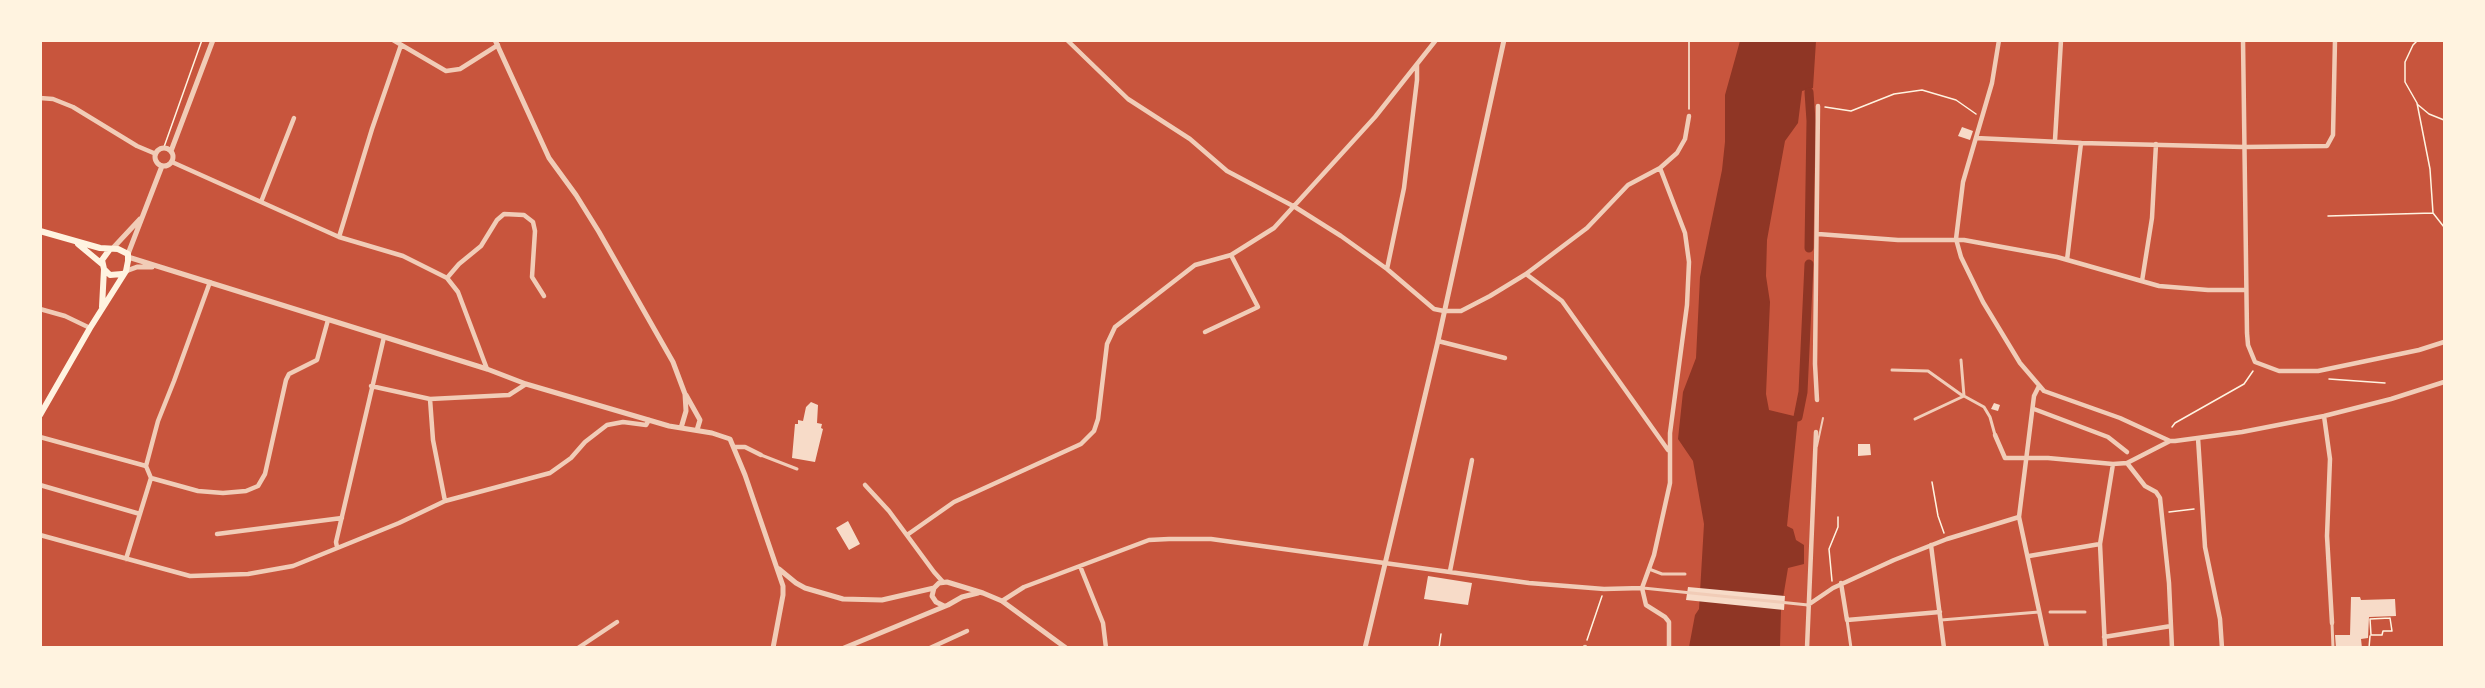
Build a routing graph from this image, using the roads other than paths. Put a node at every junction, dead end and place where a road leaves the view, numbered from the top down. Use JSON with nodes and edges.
{"nodes":[{"id":1,"x":213,"y":40,"type":"edge"},
{"id":2,"x":393,"y":40,"type":"edge"},
{"id":3,"x":1066,"y":40,"type":"edge"},
{"id":4,"x":1437,"y":40,"type":"edge"},
{"id":5,"x":1504,"y":40,"type":"edge"},
{"id":6,"x":1999,"y":40,"type":"edge"},
{"id":7,"x":2061,"y":40,"type":"edge"},
{"id":8,"x":2243,"y":40,"type":"edge"},
{"id":9,"x":2335,"y":40,"type":"edge"},
{"id":10,"x":497,"y":43,"type":"edge"},
{"id":11,"x":401,"y":45,"type":"junction"},
{"id":12,"x":1417,"y":65,"type":"junction"},
{"id":13,"x":40,"y":98,"type":"edge"},
{"id":14,"x":1818,"y":106,"type":"road end"},
{"id":15,"x":1689,"y":116,"type":"road end"},
{"id":16,"x":294,"y":118,"type":"dead end"},
{"id":17,"x":1976,"y":138,"type":"junction"},
{"id":18,"x":2055,"y":140,"type":"junction"},
{"id":19,"x":2081,"y":143,"type":"junction"},
{"id":20,"x":2156,"y":144,"type":"junction"},
{"id":21,"x":2244,"y":147,"type":"junction"},
{"id":22,"x":171,"y":151,"type":"junction"},
{"id":23,"x":156,"y":154,"type":"junction"},
{"id":24,"x":172,"y":162,"type":"junction"},
{"id":25,"x":162,"y":166,"type":"junction"},
{"id":26,"x":1659,"y":168,"type":"junction"},
{"id":27,"x":261,"y":202,"type":"junction"},
{"id":28,"x":1295,"y":207,"type":"junction"},
{"id":29,"x":145,"y":213,"type":"junction"},
{"id":30,"x":40,"y":231,"type":"edge"},
{"id":31,"x":1818,"y":234,"type":"junction"},
{"id":32,"x":339,"y":237,"type":"junction"},
{"id":33,"x":1956,"y":239,"type":"junction"},
{"id":34,"x":75,"y":242,"type":"junction"},
{"id":35,"x":112,"y":248,"type":"junction"},
{"id":36,"x":1231,"y":255,"type":"junction"},
{"id":37,"x":128,"y":256,"type":"junction"},
{"id":38,"x":2067,"y":260,"type":"junction"},
{"id":39,"x":103,"y":267,"type":"junction"},
{"id":40,"x":157,"y":267,"type":"junction"},
{"id":41,"x":1388,"y":269,"type":"junction"},
{"id":42,"x":124,"y":272,"type":"junction"},
{"id":43,"x":1526,"y":274,"type":"junction"},
{"id":44,"x":447,"y":278,"type":"junction"},
{"id":45,"x":2142,"y":281,"type":"junction"},
{"id":46,"x":210,"y":282,"type":"junction"},
{"id":47,"x":2246,"y":290,"type":"junction"},
{"id":48,"x":544,"y":296,"type":"dead end"},
{"id":49,"x":40,"y":309,"type":"edge"},
{"id":50,"x":102,"y":311,"type":"junction"},
{"id":51,"x":1444,"y":311,"type":"junction"},
{"id":52,"x":328,"y":320,"type":"junction"},
{"id":53,"x":90,"y":328,"type":"junction"},
{"id":54,"x":1205,"y":332,"type":"dead end"},
{"id":55,"x":384,"y":337,"type":"junction"},
{"id":56,"x":1438,"y":341,"type":"junction"},
{"id":57,"x":2445,"y":342,"type":"edge"},
{"id":58,"x":1505,"y":358,"type":"dead end"},
{"id":59,"x":1961,"y":360,"type":"dead end"},
{"id":60,"x":487,"y":369,"type":"junction"},
{"id":61,"x":1892,"y":370,"type":"dead end"},
{"id":62,"x":2445,"y":382,"type":"edge"},
{"id":63,"x":525,"y":384,"type":"junction"},
{"id":64,"x":371,"y":386,"type":"junction"},
{"id":65,"x":2039,"y":386,"type":"junction"},
{"id":66,"x":685,"y":394,"type":"junction"},
{"id":67,"x":1964,"y":396,"type":"junction"},
{"id":68,"x":430,"y":399,"type":"junction"},
{"id":69,"x":1817,"y":400,"type":"dead end"},
{"id":70,"x":2034,"y":409,"type":"junction"},
{"id":71,"x":40,"y":415,"type":"edge"},
{"id":72,"x":2324,"y":416,"type":"junction"},
{"id":73,"x":1823,"y":418,"type":"dead end"},
{"id":74,"x":1915,"y":419,"type":"dead end"},
{"id":75,"x":649,"y":420,"type":"junction"},
{"id":76,"x":681,"y":428,"type":"junction"},
{"id":77,"x":698,"y":430,"type":"junction"},
{"id":78,"x":1816,"y":432,"type":"dead end"},
{"id":79,"x":1995,"y":435,"type":"joint"},
{"id":80,"x":40,"y":437,"type":"edge"},
{"id":81,"x":2198,"y":438,"type":"junction"},
{"id":82,"x":2170,"y":441,"type":"junction"},
{"id":83,"x":735,"y":447,"type":"junction"},
{"id":84,"x":1815,"y":448,"type":"junction"},
{"id":85,"x":1668,"y":450,"type":"junction"},
{"id":86,"x":2127,"y":452,"type":"dead end"},
{"id":87,"x":761,"y":455,"type":"joint"},
{"id":88,"x":2027,"y":458,"type":"junction"},
{"id":89,"x":1472,"y":460,"type":"dead end"},
{"id":90,"x":2127,"y":463,"type":"junction"},
{"id":91,"x":2113,"y":464,"type":"junction"},
{"id":92,"x":146,"y":466,"type":"junction"},
{"id":93,"x":797,"y":470,"type":"dead end"},
{"id":94,"x":151,"y":478,"type":"junction"},
{"id":95,"x":40,"y":485,"type":"edge"},
{"id":96,"x":865,"y":485,"type":"dead end"},
{"id":97,"x":445,"y":501,"type":"junction"},
{"id":98,"x":140,"y":514,"type":"junction"},
{"id":99,"x":2019,"y":517,"type":"junction"},
{"id":100,"x":342,"y":518,"type":"junction"},
{"id":101,"x":217,"y":534,"type":"dead end"},
{"id":102,"x":40,"y":535,"type":"edge"},
{"id":103,"x":907,"y":535,"type":"junction"},
{"id":104,"x":2100,"y":544,"type":"junction"},
{"id":105,"x":1931,"y":545,"type":"junction"},
{"id":106,"x":337,"y":547,"type":"junction"},
{"id":107,"x":2029,"y":556,"type":"junction"},
{"id":108,"x":126,"y":559,"type":"junction"},
{"id":109,"x":1383,"y":563,"type":"junction"},
{"id":110,"x":1080,"y":566,"type":"junction"},
{"id":111,"x":778,"y":568,"type":"junction"},
{"id":112,"x":1648,"y":568,"type":"junction"},
{"id":113,"x":1450,"y":571,"type":"junction"},
{"id":114,"x":933,"y":572,"type":"junction"},
{"id":115,"x":1685,"y":574,"type":"dead end"},
{"id":116,"x":943,"y":582,"type":"junction"},
{"id":117,"x":951,"y":583,"type":"junction"},
{"id":118,"x":1842,"y":583,"type":"junction"},
{"id":119,"x":934,"y":587,"type":"junction"},
{"id":120,"x":806,"y":588,"type":"junction"},
{"id":121,"x":1642,"y":588,"type":"junction"},
{"id":122,"x":983,"y":593,"type":"junction"},
{"id":123,"x":783,"y":595,"type":"junction"},
{"id":124,"x":954,"y":601,"type":"junction"},
{"id":125,"x":1002,"y":601,"type":"junction"},
{"id":126,"x":1808,"y":605,"type":"junction"},
{"id":127,"x":944,"y":606,"type":"junction"},
{"id":128,"x":1940,"y":612,"type":"junction"},
{"id":129,"x":2041,"y":612,"type":"junction"},
{"id":130,"x":2050,"y":612,"type":"dead end"},
{"id":131,"x":2085,"y":612,"type":"dead end"},
{"id":132,"x":1846,"y":620,"type":"junction"},
{"id":133,"x":1941,"y":620,"type":"junction"},
{"id":134,"x":617,"y":622,"type":"dead end"},
{"id":135,"x":2332,"y":623,"type":"joint"},
{"id":136,"x":2171,"y":626,"type":"junction"},
{"id":137,"x":967,"y":631,"type":"dead end"},
{"id":138,"x":2104,"y":637,"type":"junction"},
{"id":139,"x":578,"y":648,"type":"edge"},
{"id":140,"x":773,"y":648,"type":"edge"},
{"id":141,"x":844,"y":648,"type":"edge"},
{"id":142,"x":930,"y":648,"type":"edge"},
{"id":143,"x":1066,"y":648,"type":"edge"},
{"id":144,"x":1106,"y":648,"type":"edge"},
{"id":145,"x":1365,"y":648,"type":"edge"},
{"id":146,"x":1669,"y":648,"type":"edge"},
{"id":147,"x":1807,"y":648,"type":"edge"},
{"id":148,"x":1851,"y":648,"type":"edge"},
{"id":149,"x":1944,"y":648,"type":"edge"},
{"id":150,"x":2047,"y":648,"type":"edge"},
{"id":151,"x":2105,"y":648,"type":"edge"},
{"id":152,"x":2172,"y":648,"type":"edge"},
{"id":153,"x":2222,"y":648,"type":"edge"},
{"id":154,"x":2333,"y":648,"type":"edge"}],
"edges":[{"from":1,"to":22,"type":"street"},
{"from":2,"to":11,"type":"street"},
{"from":3,"to":28,"type":"street"},
{"from":4,"to":12,"type":"street"},
{"from":5,"to":51,"type":"street"},
{"from":6,"to":17,"type":"street"},
{"from":7,"to":18,"type":"street"},
{"from":8,"to":21,"type":"street"},
{"from":9,"to":21,"type":"street"},
{"from":10,"to":11,"type":"street"},
{"from":10,"to":66,"type":"street"},
{"from":11,"to":32,"type":"street"},
{"from":12,"to":28,"type":"street"},
{"from":12,"to":41,"type":"street"},
{"from":13,"to":23,"type":"street"},
{"from":14,"to":31,"type":"street"},
{"from":15,"to":26,"type":"street"},
{"from":16,"to":27,"type":"street"},
{"from":17,"to":18,"type":"street"},
{"from":17,"to":33,"type":"street"},
{"from":18,"to":19,"type":"street"},
{"from":19,"to":20,"type":"street"},
{"from":19,"to":38,"type":"street"},
{"from":20,"to":21,"type":"street"},
{"from":20,"to":45,"type":"street"},
{"from":21,"to":47,"type":"street"},
{"from":22,"to":23,"type":"street"},
{"from":22,"to":24,"type":"street"},
{"from":23,"to":25,"type":"street"},
{"from":24,"to":25,"type":"street"},
{"from":24,"to":27,"type":"street"},
{"from":25,"to":29,"type":"street"},
{"from":26,"to":43,"type":"street"},
{"from":26,"to":85,"type":"street"},
{"from":27,"to":32,"type":"street"},
{"from":28,"to":36,"type":"street"},
{"from":28,"to":41,"type":"street"},
{"from":29,"to":35,"type":"street"},
{"from":29,"to":37,"type":"street"},
{"from":30,"to":34,"type":"main road"},
{"from":31,"to":33,"type":"street"},
{"from":31,"to":69,"type":"street"},
{"from":32,"to":44,"type":"street"},
{"from":33,"to":38,"type":"street"},
{"from":33,"to":65,"type":"street"},
{"from":34,"to":35,"type":"main road"},
{"from":34,"to":39,"type":"main road"},
{"from":35,"to":37,"type":"main road"},
{"from":35,"to":39,"type":"main road"},
{"from":36,"to":54,"type":"street"},
{"from":36,"to":103,"type":"street"},
{"from":37,"to":40,"type":"street"},
{"from":37,"to":42,"type":"main road"},
{"from":38,"to":45,"type":"street"},
{"from":39,"to":42,"type":"main road"},
{"from":39,"to":50,"type":"main road"},
{"from":40,"to":42,"type":"street"},
{"from":40,"to":46,"type":"street"},
{"from":41,"to":51,"type":"street"},
{"from":42,"to":50,"type":"main road"},
{"from":43,"to":51,"type":"street"},
{"from":43,"to":85,"type":"street"},
{"from":44,"to":48,"type":"street"},
{"from":44,"to":60,"type":"street"},
{"from":45,"to":47,"type":"street"},
{"from":46,"to":52,"type":"street"},
{"from":46,"to":92,"type":"street"},
{"from":47,"to":57,"type":"street"},
{"from":49,"to":53,"type":"street"},
{"from":50,"to":53,"type":"main road"},
{"from":51,"to":56,"type":"street"},
{"from":52,"to":55,"type":"street"},
{"from":52,"to":94,"type":"street"},
{"from":53,"to":71,"type":"main road"},
{"from":55,"to":60,"type":"street"},
{"from":55,"to":64,"type":"street"},
{"from":56,"to":58,"type":"street"},
{"from":56,"to":109,"type":"street"},
{"from":59,"to":67,"type":"street"},
{"from":60,"to":63,"type":"street"},
{"from":61,"to":67,"type":"street"},
{"from":62,"to":72,"type":"street"},
{"from":63,"to":68,"type":"street"},
{"from":63,"to":75,"type":"street"},
{"from":64,"to":68,"type":"street"},
{"from":64,"to":100,"type":"street"},
{"from":65,"to":70,"type":"street"},
{"from":65,"to":82,"type":"street"},
{"from":66,"to":76,"type":"street"},
{"from":66,"to":77,"type":"street"},
{"from":67,"to":74,"type":"street"},
{"from":67,"to":79,"type":"street"},
{"from":68,"to":97,"type":"street"},
{"from":70,"to":86,"type":"street"},
{"from":70,"to":88,"type":"street"},
{"from":72,"to":81,"type":"street"},
{"from":72,"to":135,"type":"street"},
{"from":73,"to":84,"type":"lane"},
{"from":75,"to":76,"type":"street"},
{"from":75,"to":97,"type":"street"},
{"from":76,"to":77,"type":"street"},
{"from":77,"to":83,"type":"street"},
{"from":78,"to":84,"type":"street"},
{"from":79,"to":88,"type":"street"},
{"from":80,"to":92,"type":"street"},
{"from":81,"to":82,"type":"street"},
{"from":81,"to":153,"type":"street"},
{"from":82,"to":90,"type":"street"},
{"from":83,"to":87,"type":"street"},
{"from":83,"to":111,"type":"street"},
{"from":84,"to":126,"type":"street"},
{"from":85,"to":112,"type":"street"},
{"from":87,"to":93,"type":"street"},
{"from":88,"to":91,"type":"street"},
{"from":88,"to":99,"type":"street"},
{"from":89,"to":113,"type":"street"},
{"from":90,"to":91,"type":"street"},
{"from":90,"to":136,"type":"street"},
{"from":91,"to":104,"type":"street"},
{"from":92,"to":94,"type":"street"},
{"from":94,"to":98,"type":"street"},
{"from":95,"to":98,"type":"street"},
{"from":96,"to":103,"type":"street"},
{"from":97,"to":106,"type":"street"},
{"from":98,"to":108,"type":"street"},
{"from":99,"to":105,"type":"street"},
{"from":99,"to":107,"type":"street"},
{"from":100,"to":101,"type":"street"},
{"from":100,"to":106,"type":"street"},
{"from":102,"to":108,"type":"street"},
{"from":103,"to":114,"type":"street"},
{"from":104,"to":107,"type":"street"},
{"from":104,"to":138,"type":"street"},
{"from":105,"to":118,"type":"street"},
{"from":105,"to":128,"type":"street"},
{"from":106,"to":108,"type":"street"},
{"from":107,"to":129,"type":"street"},
{"from":109,"to":110,"type":"street"},
{"from":109,"to":113,"type":"street"},
{"from":109,"to":145,"type":"street"},
{"from":110,"to":125,"type":"street"},
{"from":110,"to":144,"type":"street"},
{"from":111,"to":120,"type":"street"},
{"from":111,"to":123,"type":"street"},
{"from":112,"to":115,"type":"street"},
{"from":112,"to":121,"type":"street"},
{"from":113,"to":121,"type":"street"},
{"from":114,"to":116,"type":"street"},
{"from":114,"to":119,"type":"street"},
{"from":116,"to":117,"type":"street"},
{"from":116,"to":119,"type":"street"},
{"from":117,"to":122,"type":"street"},
{"from":117,"to":124,"type":"street"},
{"from":118,"to":126,"type":"street"},
{"from":118,"to":132,"type":"street"},
{"from":119,"to":120,"type":"street"},
{"from":119,"to":127,"type":"street"},
{"from":120,"to":123,"type":"street"},
{"from":121,"to":126,"type":"street"},
{"from":121,"to":146,"type":"street"},
{"from":122,"to":124,"type":"street"},
{"from":122,"to":125,"type":"street"},
{"from":123,"to":140,"type":"street"},
{"from":124,"to":127,"type":"street"},
{"from":125,"to":143,"type":"street"},
{"from":126,"to":147,"type":"street"},
{"from":127,"to":141,"type":"street"},
{"from":128,"to":132,"type":"street"},
{"from":128,"to":133,"type":"street"},
{"from":129,"to":133,"type":"street"},
{"from":129,"to":150,"type":"street"},
{"from":130,"to":131,"type":"street"},
{"from":132,"to":148,"type":"street"},
{"from":133,"to":149,"type":"street"},
{"from":134,"to":139,"type":"street"},
{"from":135,"to":154,"type":"street"},
{"from":136,"to":138,"type":"street"},
{"from":136,"to":152,"type":"street"},
{"from":137,"to":142,"type":"street"},
{"from":138,"to":151,"type":"street"}]}
